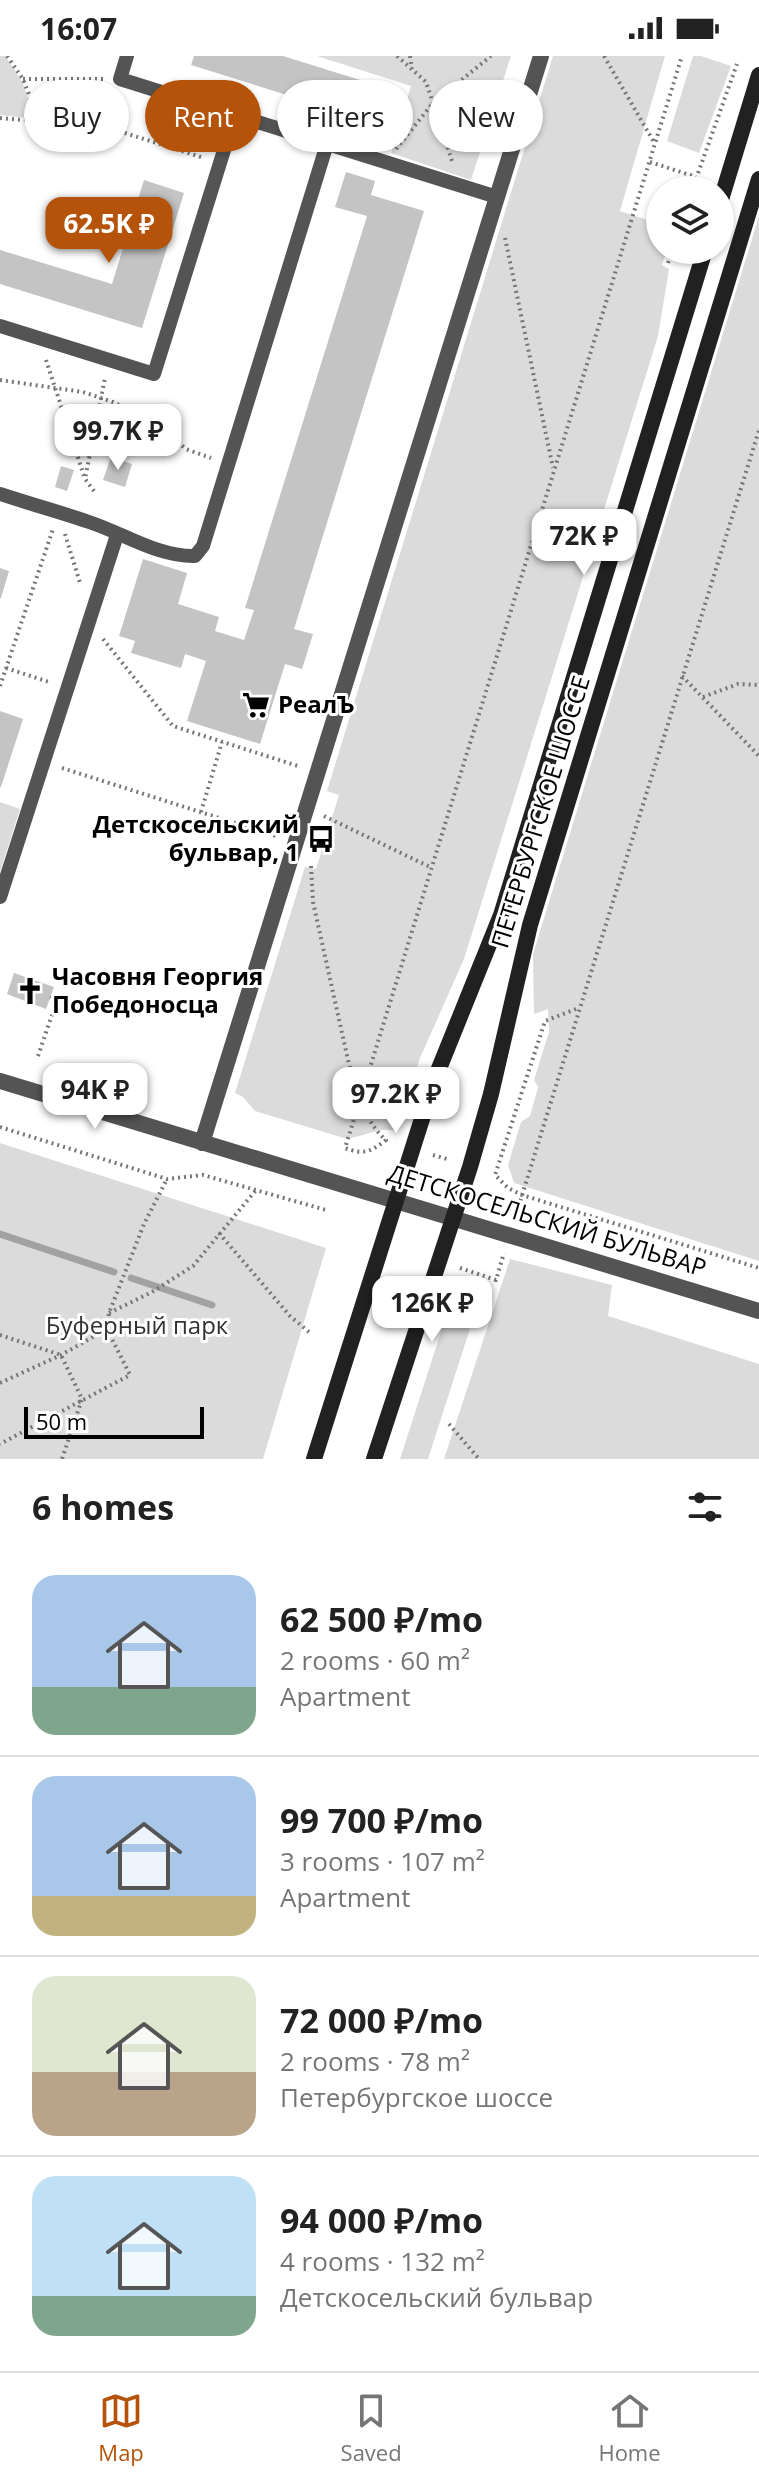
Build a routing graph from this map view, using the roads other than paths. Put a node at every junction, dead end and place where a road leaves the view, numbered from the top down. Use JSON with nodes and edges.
{"nodes":[{"id":1,"x":127,"y":56,"type":"edge"},
{"id":2,"x":541,"y":56,"type":"edge"},
{"id":3,"x":759,"y":75,"type":"edge"},
{"id":4,"x":145,"y":87,"type":"edge"},
{"id":5,"x":223,"y":152,"type":"edge"},
{"id":6,"x":325,"y":152,"type":"edge"},
{"id":7,"x":354,"y":152,"type":"edge"},
{"id":8,"x":728,"y":176,"type":"edge"},
{"id":9,"x":759,"y":179,"type":"edge"},
{"id":10,"x":497,"y":197,"type":"junction"},
{"id":11,"x":701,"y":264,"type":"edge"},
{"id":12,"x":0,"y":326,"type":"edge"},
{"id":13,"x":0,"y":494,"type":"edge"},
{"id":14,"x":117,"y":535,"type":"junction"},
{"id":15,"x":0,"y":897,"type":"edge"},
{"id":16,"x":0,"y":1081,"type":"edge"},
{"id":17,"x":202,"y":1143,"type":"junction"},
{"id":18,"x":396,"y":1201,"type":"junction"},
{"id":19,"x":453,"y":1217,"type":"junction"},
{"id":20,"x":759,"y":1311,"type":"edge"},
{"id":21,"x":314,"y":1459,"type":"edge"},
{"id":22,"x":374,"y":1459,"type":"edge"}],
"edges":[{"from":1,"to":4,"type":"lane"},
{"from":2,"to":10,"type":"street"},
{"from":3,"to":8,"type":"main road"},
{"from":5,"to":12,"type":"lane"},
{"from":6,"to":14,"type":"lane"},
{"from":7,"to":10,"type":"lane"},
{"from":9,"to":19,"type":"main road","name":"ПЕТЕРБУРГСКОЕ ШОССЕ"},
{"from":10,"to":17,"type":"street"},
{"from":11,"to":18,"type":"main road","name":"ПЕТЕРБУРГСКОЕ ШОССЕ"},
{"from":13,"to":14,"type":"lane"},
{"from":14,"to":15,"type":"lane"},
{"from":16,"to":17,"type":"street","name":"ДЕТСКОСЕЛЬСКИЙ БУЛЬВАР"},
{"from":17,"to":18,"type":"street","name":"ДЕТСКОСЕЛЬСКИЙ БУЛЬВАР"},
{"from":18,"to":19,"type":"street","name":"ДЕТСКОСЕЛЬСКИЙ БУЛЬВАР"},
{"from":18,"to":21,"type":"main road","name":"ПЕТЕРБУРГСКОЕ ШОССЕ"},
{"from":19,"to":20,"type":"street","name":"ДЕТСКОСЕЛЬСКИЙ БУЛЬВАР"},
{"from":19,"to":22,"type":"main road","name":"ПЕТЕРБУРГСКОЕ ШОССЕ"}]}
